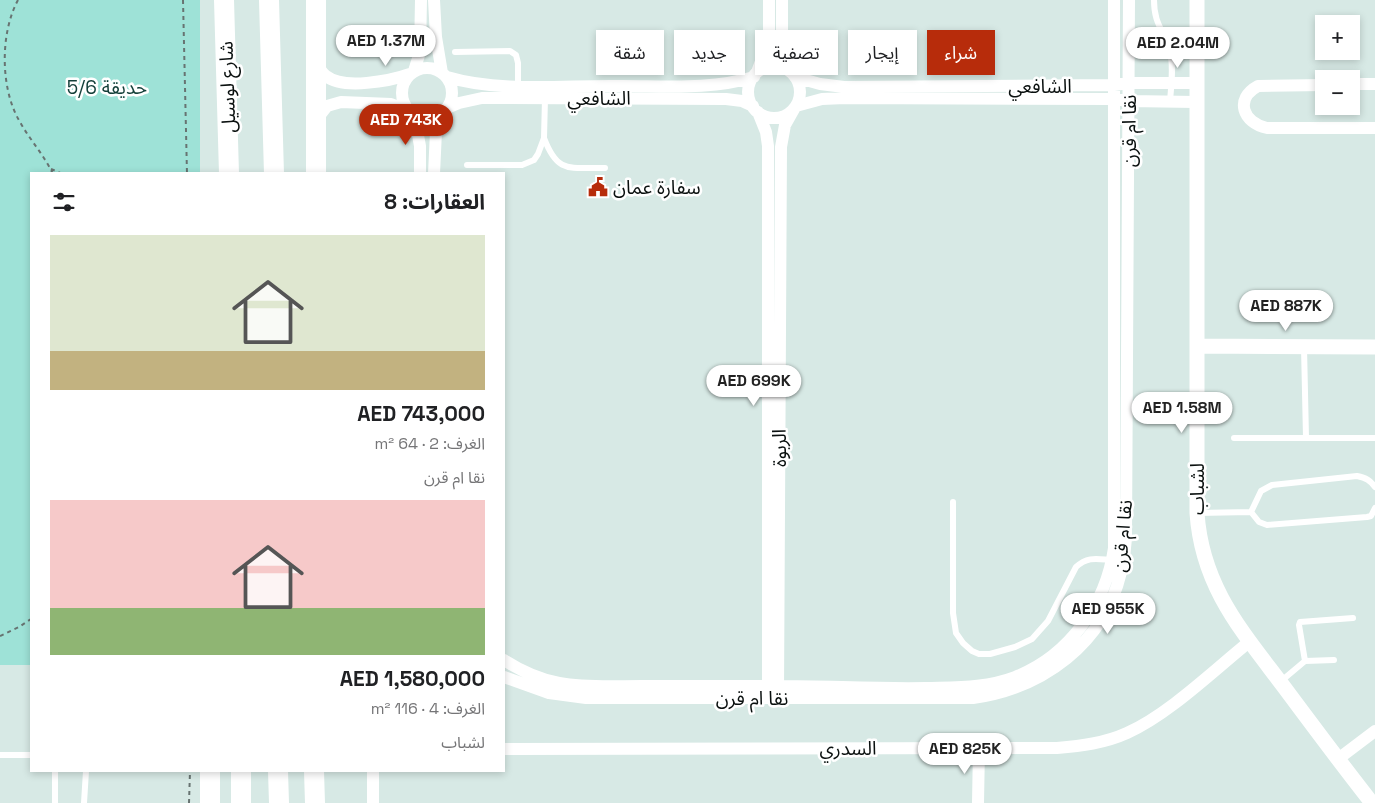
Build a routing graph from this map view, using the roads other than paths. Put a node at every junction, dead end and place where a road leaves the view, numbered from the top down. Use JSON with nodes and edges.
{"nodes":[{"id":1,"x":224,"y":0,"type":"edge"},
{"id":2,"x":269,"y":0,"type":"edge"},
{"id":3,"x":316,"y":0,"type":"edge"},
{"id":4,"x":421,"y":0,"type":"edge"},
{"id":5,"x":434,"y":0,"type":"edge"},
{"id":6,"x":769,"y":0,"type":"edge"},
{"id":7,"x":782,"y":0,"type":"edge"},
{"id":8,"x":1114,"y":0,"type":"edge"},
{"id":9,"x":1129,"y":0,"type":"edge"},
{"id":10,"x":1154,"y":0,"type":"edge"},
{"id":11,"x":1196,"y":0,"type":"edge"},
{"id":12,"x":768,"y":30,"type":"edge"},
{"id":13,"x":782,"y":30,"type":"edge"},
{"id":14,"x":455,"y":52,"type":"dead end"},
{"id":15,"x":317,"y":64,"type":"junction"},
{"id":16,"x":412,"y":72,"type":"junction"},
{"id":17,"x":444,"y":75,"type":"junction"},
{"id":18,"x":756,"y":75,"type":"joint"},
{"id":19,"x":793,"y":75,"type":"edge"},
{"id":20,"x":797,"y":75,"type":"edge"},
{"id":21,"x":1129,"y":83,"type":"junction"},
{"id":22,"x":1171,"y":83,"type":"junction"},
{"id":23,"x":1196,"y":83,"type":"junction"},
{"id":24,"x":1315,"y":84,"type":"edge"},
{"id":25,"x":1360,"y":84,"type":"edge"},
{"id":26,"x":1375,"y":84,"type":"edge"},
{"id":27,"x":1114,"y":85,"type":"junction"},
{"id":28,"x":518,"y":86,"type":"junction"},
{"id":29,"x":545,"y":98,"type":"junction"},
{"id":30,"x":1114,"y":99,"type":"junction"},
{"id":31,"x":1129,"y":101,"type":"junction"},
{"id":32,"x":1170,"y":102,"type":"junction"},
{"id":33,"x":1196,"y":102,"type":"junction"},
{"id":34,"x":795,"y":108,"type":"junction"},
{"id":35,"x":756,"y":109,"type":"junction"},
{"id":36,"x":445,"y":110,"type":"junction"},
{"id":37,"x":411,"y":112,"type":"junction"},
{"id":38,"x":316,"y":120,"type":"junction"},
{"id":39,"x":1375,"y":128,"type":"edge"},
{"id":40,"x":544,"y":138,"type":"junction"},
{"id":41,"x":467,"y":165,"type":"dead end"},
{"id":42,"x":604,"y":168,"type":"dead end"},
{"id":43,"x":229,"y":172,"type":"edge"},
{"id":44,"x":274,"y":172,"type":"edge"},
{"id":45,"x":316,"y":172,"type":"edge"},
{"id":46,"x":420,"y":172,"type":"edge"},
{"id":47,"x":434,"y":172,"type":"edge"},
{"id":48,"x":1197,"y":346,"type":"junction"},
{"id":49,"x":1304,"y":347,"type":"junction"},
{"id":50,"x":1375,"y":347,"type":"edge"},
{"id":51,"x":1234,"y":438,"type":"dead end"},
{"id":52,"x":1306,"y":438,"type":"junction"},
{"id":53,"x":1374,"y":438,"type":"dead end"},
{"id":54,"x":1375,"y":487,"type":"edge"},
{"id":55,"x":953,"y":502,"type":"dead end"},
{"id":56,"x":1375,"y":508,"type":"edge"},
{"id":57,"x":1251,"y":512,"type":"junction"},
{"id":58,"x":1196,"y":513,"type":"junction"},
{"id":59,"x":1112,"y":560,"type":"junction"},
{"id":60,"x":1353,"y":618,"type":"dead end"},
{"id":61,"x":1249,"y":642,"type":"junction"},
{"id":62,"x":1334,"y":660,"type":"dead end"},
{"id":63,"x":505,"y":661,"type":"edge"},
{"id":64,"x":1305,"y":661,"type":"junction"},
{"id":65,"x":505,"y":677,"type":"edge"},
{"id":66,"x":1280,"y":682,"type":"junction"},
{"id":67,"x":773,"y":692,"type":"junction"},
{"id":68,"x":1375,"y":730,"type":"edge"},
{"id":69,"x":979,"y":748,"type":"junction"},
{"id":70,"x":505,"y":749,"type":"edge"},
{"id":71,"x":0,"y":755,"type":"edge"},
{"id":72,"x":30,"y":755,"type":"edge"},
{"id":73,"x":1338,"y":759,"type":"junction"},
{"id":74,"x":55,"y":772,"type":"edge"},
{"id":75,"x":86,"y":772,"type":"edge"},
{"id":76,"x":210,"y":772,"type":"edge"},
{"id":77,"x":241,"y":772,"type":"edge"},
{"id":78,"x":278,"y":772,"type":"edge"},
{"id":79,"x":373,"y":772,"type":"edge"},
{"id":80,"x":317,"y":775,"type":"edge"},
{"id":81,"x":55,"y":803,"type":"edge"},
{"id":82,"x":84,"y":803,"type":"edge"},
{"id":83,"x":210,"y":803,"type":"edge"},
{"id":84,"x":241,"y":803,"type":"edge"},
{"id":85,"x":279,"y":803,"type":"edge"},
{"id":86,"x":315,"y":803,"type":"edge"},
{"id":87,"x":373,"y":803,"type":"edge"},
{"id":88,"x":978,"y":803,"type":"edge"},
{"id":89,"x":1372,"y":803,"type":"edge"}],
"edges":[{"from":1,"to":43,"type":"highway","name":"شارع لوسيل"},
{"from":2,"to":44,"type":"highway"},
{"from":3,"to":15,"type":"highway"},
{"from":4,"to":16,"type":"street"},
{"from":5,"to":17,"type":"street"},
{"from":6,"to":12,"type":"street"},
{"from":7,"to":13,"type":"street"},
{"from":8,"to":27,"type":"street","name":"نقا ام قرن"},
{"from":9,"to":21,"type":"street","name":"نقا ام قرن"},
{"from":10,"to":22,"type":"lane"},
{"from":11,"to":23,"type":"street","name":"لشباب"},
{"from":14,"to":28,"type":"lane"},
{"from":15,"to":16,"type":"street"},
{"from":15,"to":38,"type":"highway"},
{"from":16,"to":17,"type":"street"},
{"from":16,"to":37,"type":"street"},
{"from":17,"to":28,"type":"street","name":"الشافعي"},
{"from":17,"to":36,"type":"street"},
{"from":18,"to":28,"type":"street","name":"الشافعي"},
{"from":18,"to":35,"type":"street"},
{"from":19,"to":34,"type":"street"},
{"from":20,"to":27,"type":"street","name":"الشافعي"},
{"from":21,"to":22,"type":"street","name":"الشافعي"},
{"from":21,"to":27,"type":"street","name":"الشافعي"},
{"from":21,"to":31,"type":"street","name":"نقا ام قرن"},
{"from":22,"to":23,"type":"street","name":"الشافعي"},
{"from":22,"to":32,"type":"lane"},
{"from":23,"to":33,"type":"street","name":"لشباب"},
{"from":24,"to":39,"type":"street"},
{"from":25,"to":26,"type":"street"},
{"from":27,"to":30,"type":"street","name":"نقا ام قرن"},
{"from":29,"to":35,"type":"street","name":"الشافعي"},
{"from":29,"to":36,"type":"street","name":"الشافعي"},
{"from":29,"to":40,"type":"lane"},
{"from":30,"to":31,"type":"street","name":"الشافعي"},
{"from":30,"to":34,"type":"street","name":"الشافعي"},
{"from":30,"to":59,"type":"street","name":"نقا ام قرن"},
{"from":31,"to":32,"type":"street","name":"الشافعي"},
{"from":31,"to":67,"type":"street","name":"نقا ام قرن"},
{"from":32,"to":33,"type":"street","name":"الشافعي"},
{"from":33,"to":48,"type":"street","name":"لشباب"},
{"from":34,"to":35,"type":"street"},
{"from":34,"to":67,"type":"street","name":"الربوة"},
{"from":35,"to":67,"type":"street","name":"الربوة"},
{"from":36,"to":37,"type":"street"},
{"from":36,"to":47,"type":"street"},
{"from":37,"to":38,"type":"street"},
{"from":37,"to":46,"type":"street"},
{"from":38,"to":45,"type":"highway"},
{"from":40,"to":41,"type":"lane"},
{"from":40,"to":42,"type":"lane"},
{"from":48,"to":49,"type":"street"},
{"from":48,"to":58,"type":"street","name":"لشباب"},
{"from":49,"to":50,"type":"street"},
{"from":49,"to":52,"type":"lane"},
{"from":51,"to":52,"type":"lane"},
{"from":52,"to":53,"type":"lane"},
{"from":54,"to":57,"type":"lane"},
{"from":55,"to":59,"type":"lane"},
{"from":56,"to":57,"type":"lane"},
{"from":57,"to":58,"type":"lane"},
{"from":58,"to":61,"type":"street","name":"لشباب"},
{"from":59,"to":67,"type":"street","name":"نقا ام قرن"},
{"from":60,"to":64,"type":"lane"},
{"from":61,"to":66,"type":"street","name":"لشباب"},
{"from":61,"to":69,"type":"street","name":"السدري"},
{"from":62,"to":64,"type":"lane"},
{"from":63,"to":67,"type":"street","name":"نقا ام قرن"},
{"from":64,"to":66,"type":"lane"},
{"from":65,"to":67,"type":"street","name":"نقا ام قرن"},
{"from":66,"to":73,"type":"street","name":"لشباب"},
{"from":68,"to":73,"type":"street"},
{"from":69,"to":70,"type":"street","name":"السدري"},
{"from":69,"to":88,"type":"street"},
{"from":71,"to":72,"type":"lane"},
{"from":73,"to":89,"type":"street","name":"لشباب"},
{"from":74,"to":81,"type":"lane"},
{"from":75,"to":82,"type":"lane"},
{"from":76,"to":83,"type":"highway"},
{"from":77,"to":84,"type":"highway"},
{"from":78,"to":85,"type":"highway"},
{"from":79,"to":87,"type":"street"},
{"from":80,"to":86,"type":"highway"}]}
